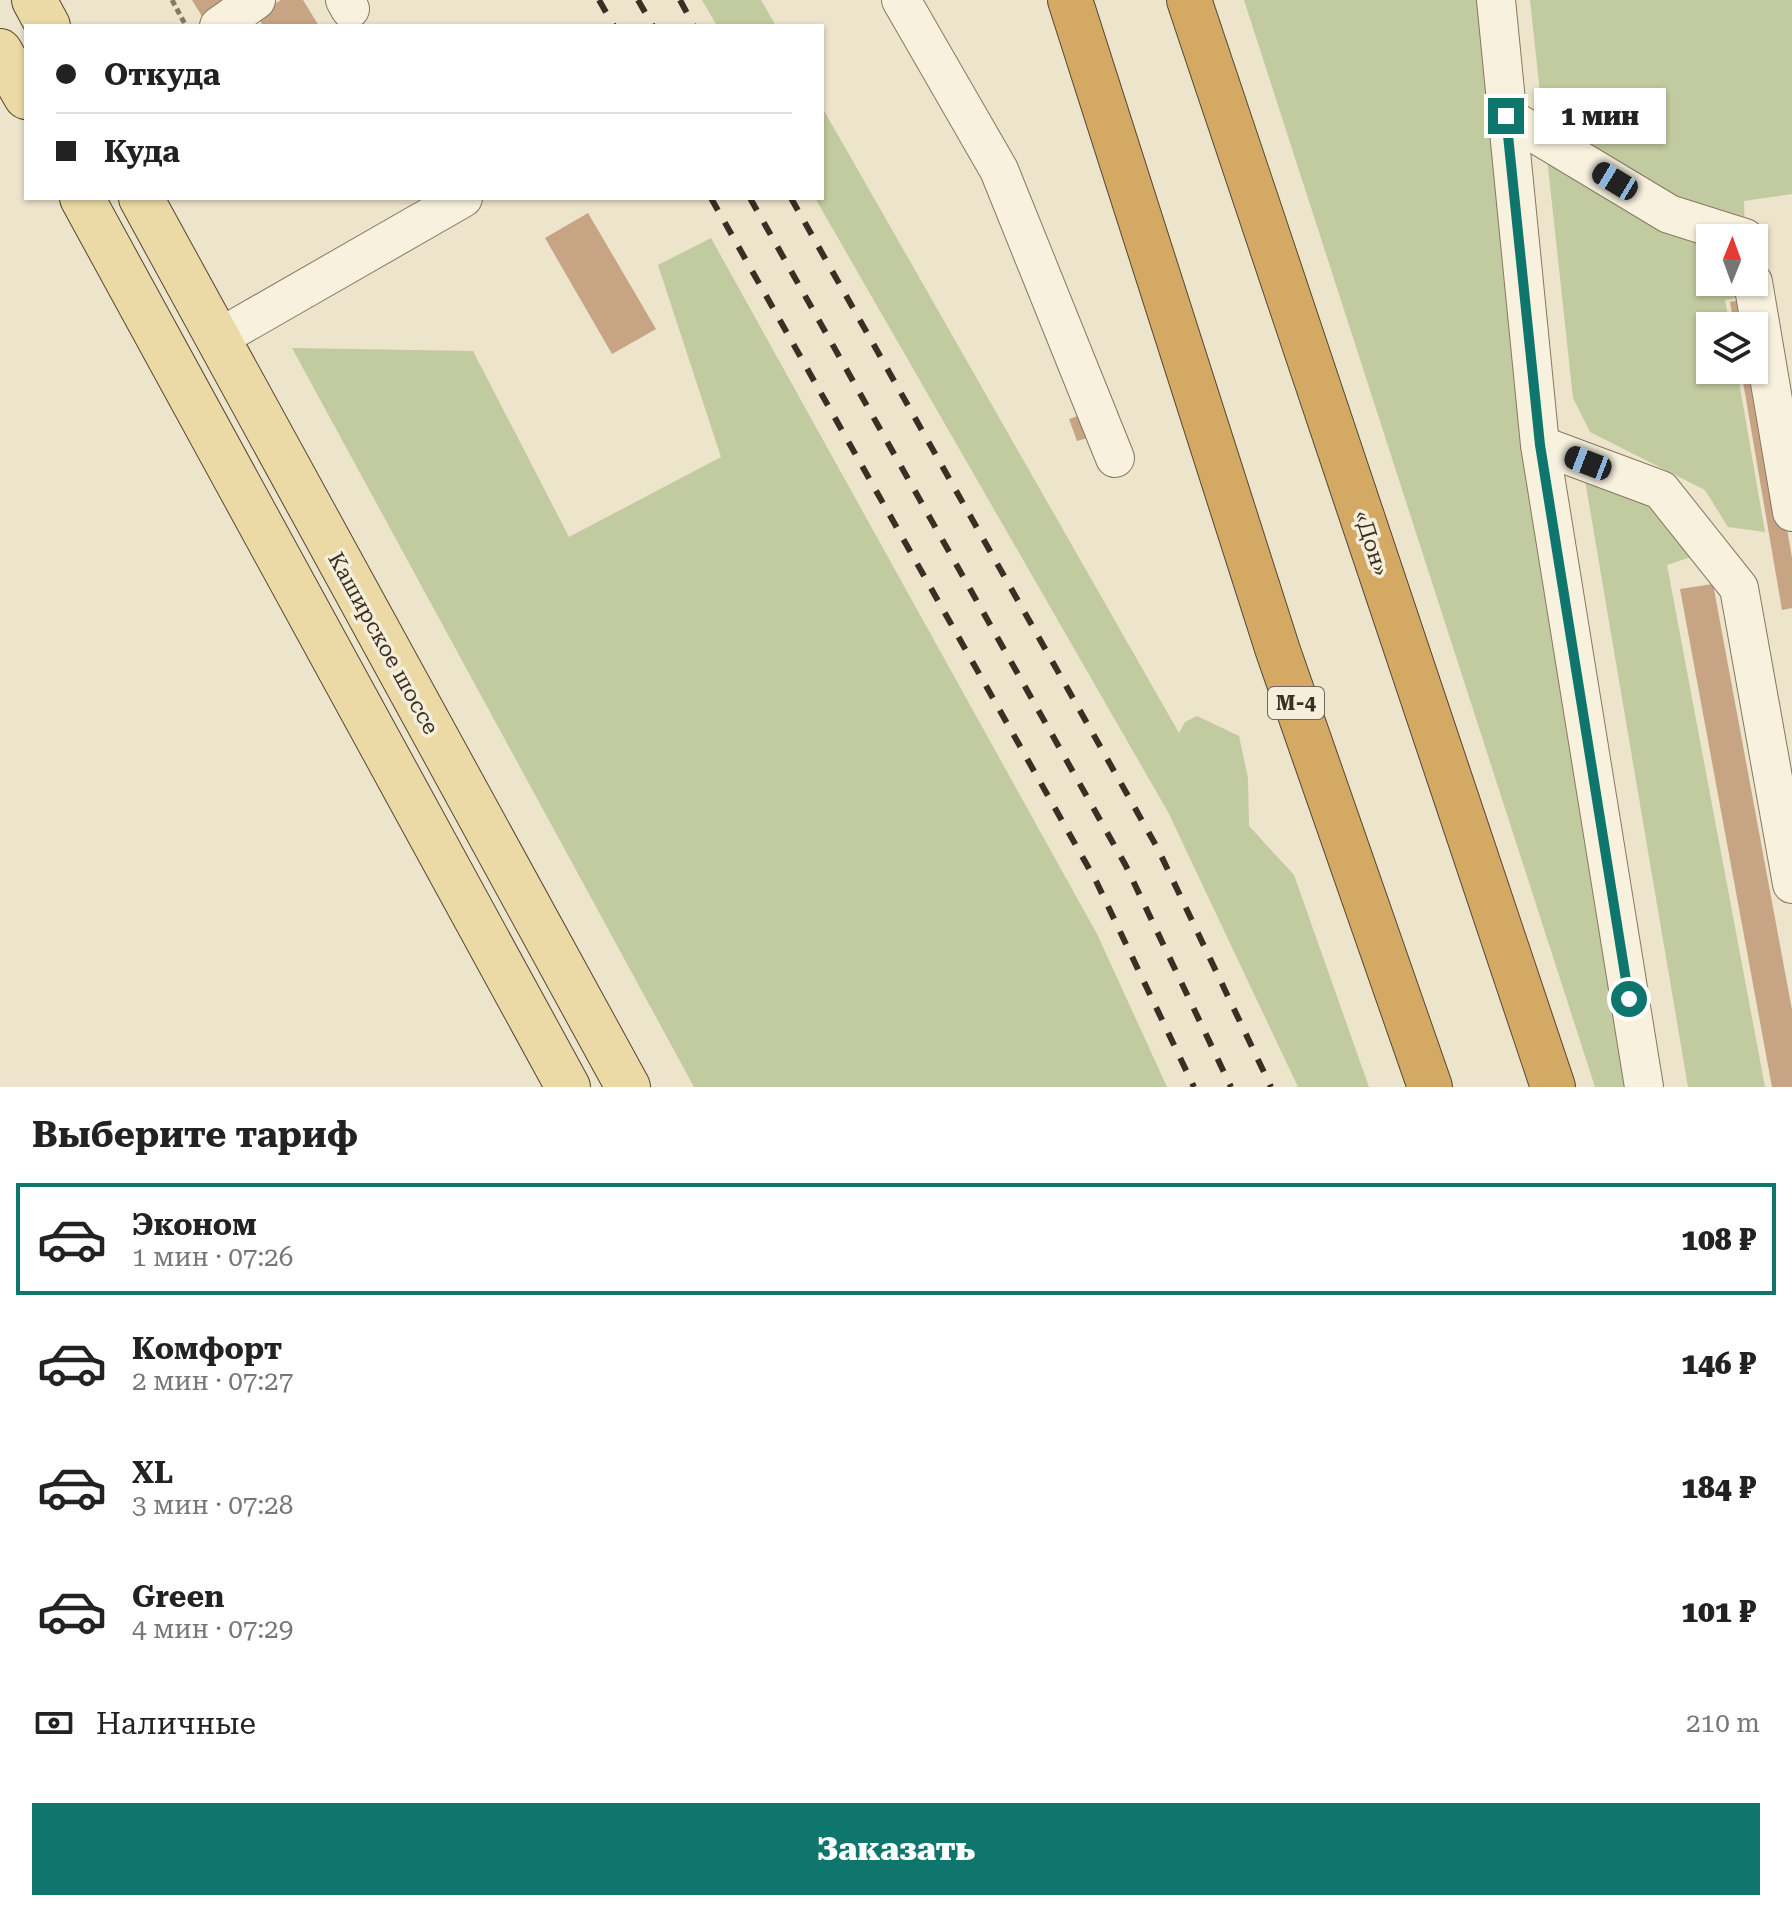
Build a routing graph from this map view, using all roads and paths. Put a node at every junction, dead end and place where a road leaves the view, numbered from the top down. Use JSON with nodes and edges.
{"nodes":[{"id":1,"x":34,"y":0,"type":"edge"},
{"id":2,"x":172,"y":0,"type":"edge"},
{"id":3,"x":256,"y":0,"type":"edge"},
{"id":4,"x":901,"y":0,"type":"edge"},
{"id":5,"x":1068,"y":0,"type":"edge"},
{"id":6,"x":1189,"y":0,"type":"edge"},
{"id":7,"x":1496,"y":0,"type":"edge"},
{"id":8,"x":47,"y":24,"type":"edge"},
{"id":9,"x":185,"y":24,"type":"edge"},
{"id":10,"x":222,"y":24,"type":"edge"},
{"id":11,"x":0,"y":51,"type":"edge"},
{"id":12,"x":24,"y":93,"type":"edge"},
{"id":13,"x":1506,"y":116,"type":"junction"},
{"id":14,"x":83,"y":200,"type":"edge"},
{"id":15,"x":142,"y":200,"type":"edge"},
{"id":16,"x":460,"y":200,"type":"edge"},
{"id":17,"x":1701,"y":224,"type":"edge"},
{"id":18,"x":1755,"y":296,"type":"edge"},
{"id":19,"x":217,"y":339,"type":"junction"},
{"id":20,"x":1540,"y":445,"type":"junction"},
{"id":21,"x":1115,"y":458,"type":"dead end"},
{"id":22,"x":1792,"y":512,"type":"edge"},
{"id":23,"x":1792,"y":884,"type":"edge"},
{"id":24,"x":568,"y":1087,"type":"edge"},
{"id":25,"x":628,"y":1087,"type":"edge"},
{"id":26,"x":1430,"y":1087,"type":"edge"},
{"id":27,"x":1553,"y":1087,"type":"edge"},
{"id":28,"x":1644,"y":1087,"type":"edge"}],
"edges":[{"from":1,"to":8,"type":"main road"},
{"from":2,"to":9,"type":"path"},
{"from":3,"to":10,"type":"lane"},
{"from":4,"to":21,"type":"lane"},
{"from":5,"to":26,"type":"highway","number":"М-4"},
{"from":6,"to":27,"type":"highway","name":"«Дон»"},
{"from":7,"to":13,"type":"lane"},
{"from":11,"to":12,"type":"main road"},
{"from":13,"to":17,"type":"lane"},
{"from":13,"to":20,"type":"lane"},
{"from":14,"to":24,"type":"main road"},
{"from":15,"to":19,"type":"main road","name":"Каширское шоссе"},
{"from":16,"to":19,"type":"lane"},
{"from":18,"to":22,"type":"lane"},
{"from":19,"to":25,"type":"main road","name":"Каширское шоссе"},
{"from":20,"to":23,"type":"lane"},
{"from":20,"to":28,"type":"lane"}]}
